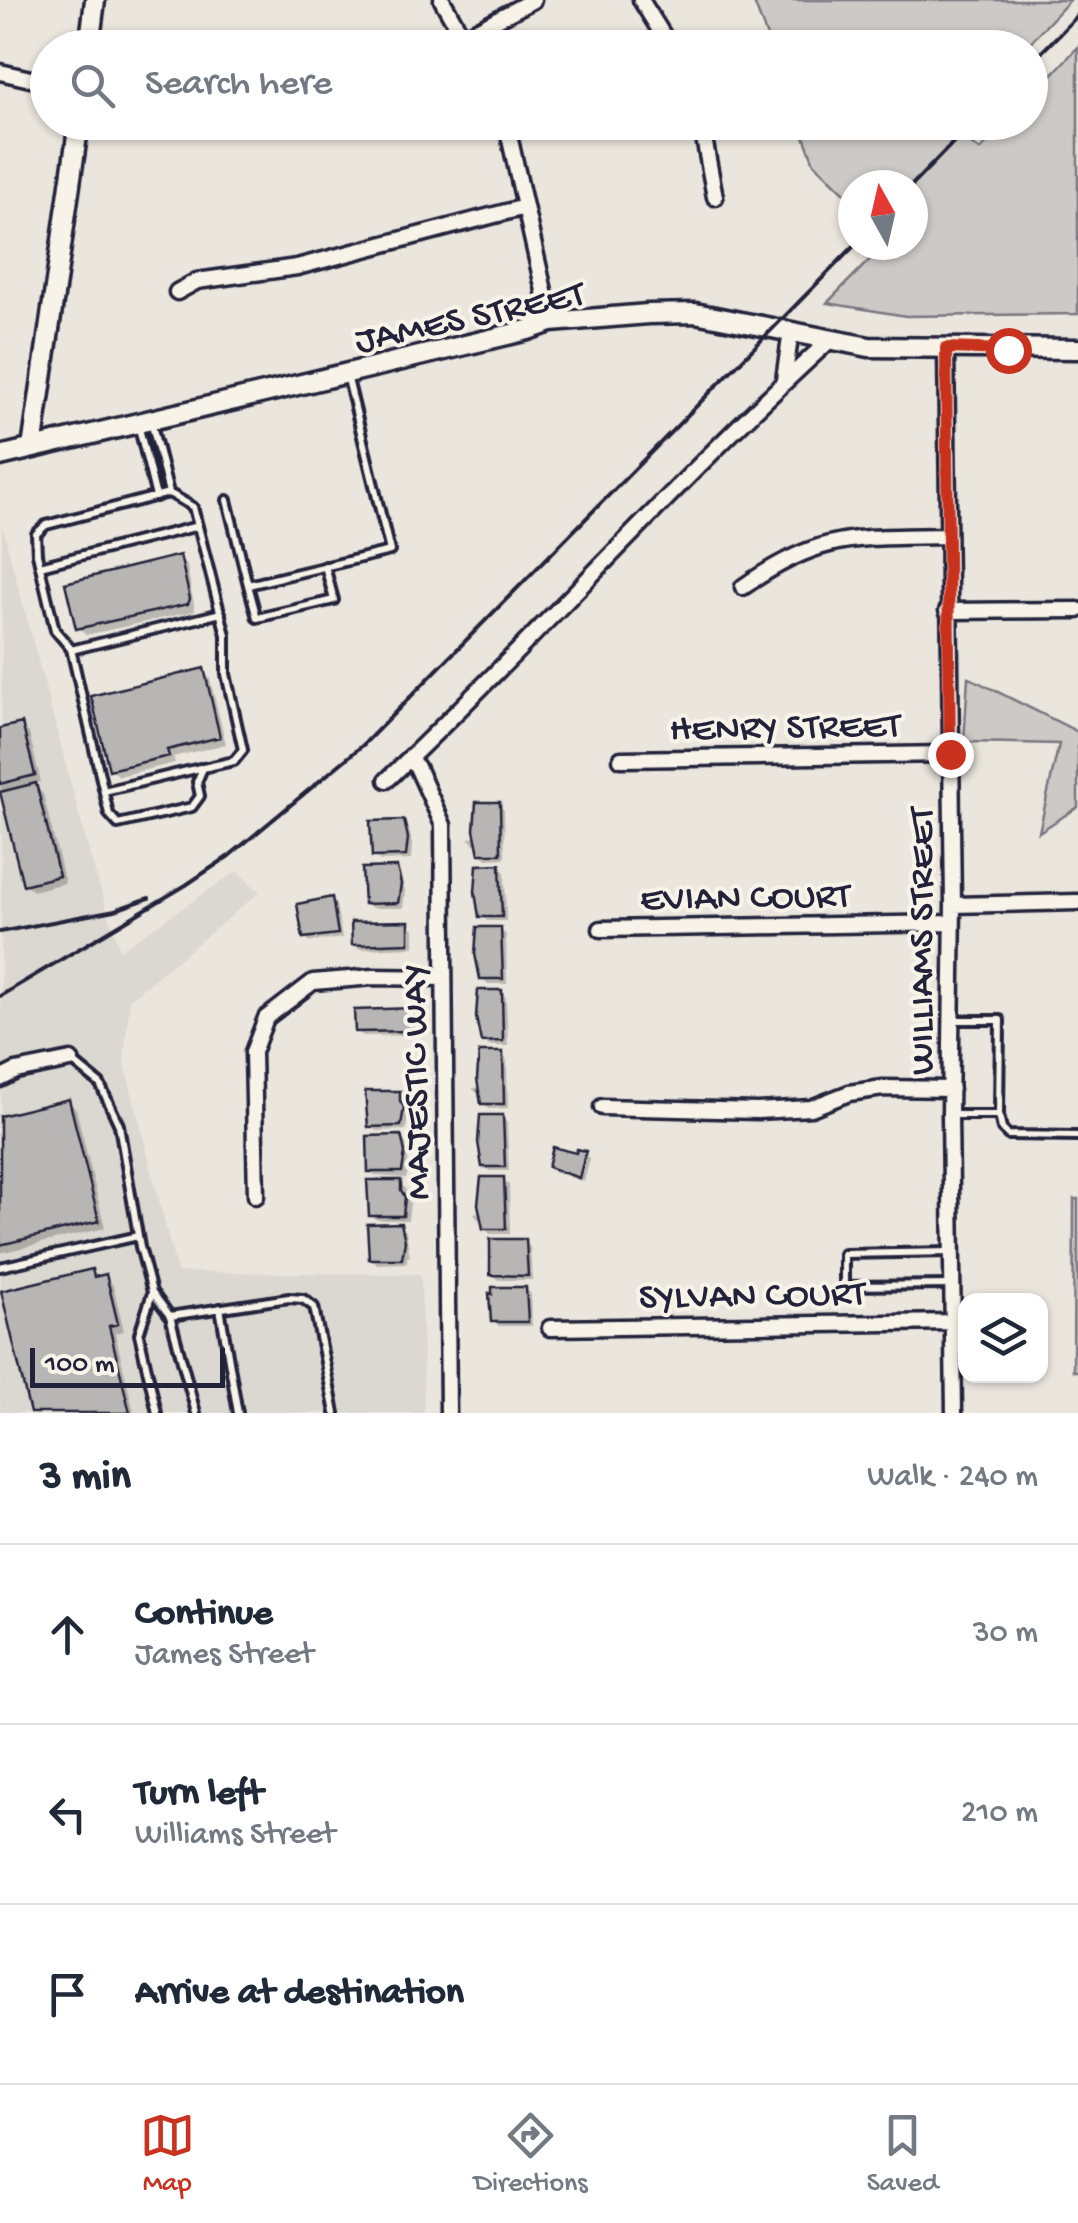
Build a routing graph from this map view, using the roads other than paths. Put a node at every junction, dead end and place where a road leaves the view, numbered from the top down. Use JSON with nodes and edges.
{"nodes":[{"id":1,"x":96,"y":0,"type":"edge"},
{"id":2,"x":442,"y":0,"type":"edge"},
{"id":3,"x":533,"y":0,"type":"edge"},
{"id":4,"x":641,"y":0,"type":"edge"},
{"id":5,"x":92,"y":30,"type":"edge"},
{"id":6,"x":459,"y":30,"type":"edge"},
{"id":7,"x":486,"y":30,"type":"edge"},
{"id":8,"x":659,"y":30,"type":"edge"},
{"id":9,"x":0,"y":72,"type":"edge"},
{"id":10,"x":30,"y":79,"type":"edge"},
{"id":11,"x":76,"y":140,"type":"edge"},
{"id":12,"x":510,"y":140,"type":"edge"},
{"id":13,"x":704,"y":140,"type":"edge"},
{"id":14,"x":715,"y":197,"type":"dead end"},
{"id":15,"x":525,"y":207,"type":"junction"},
{"id":16,"x":177,"y":292,"type":"dead end"},
{"id":17,"x":551,"y":322,"type":"junction"},
{"id":18,"x":790,"y":332,"type":"junction"},
{"id":19,"x":830,"y":340,"type":"junction"},
{"id":20,"x":946,"y":348,"type":"junction"},
{"id":21,"x":1078,"y":348,"type":"edge"},
{"id":22,"x":346,"y":374,"type":"junction"},
{"id":23,"x":784,"y":381,"type":"junction"},
{"id":24,"x":144,"y":422,"type":"junction"},
{"id":25,"x":32,"y":448,"type":"junction"},
{"id":26,"x":0,"y":456,"type":"edge"},
{"id":27,"x":169,"y":493,"type":"junction"},
{"id":28,"x":156,"y":497,"type":"junction"},
{"id":29,"x":228,"y":500,"type":"dead end"},
{"id":30,"x":198,"y":526,"type":"junction"},
{"id":31,"x":947,"y":536,"type":"junction"},
{"id":32,"x":40,"y":566,"type":"junction"},
{"id":33,"x":325,"y":566,"type":"junction"},
{"id":34,"x":248,"y":584,"type":"junction"},
{"id":35,"x":743,"y":587,"type":"dead end"},
{"id":36,"x":1078,"y":610,"type":"edge"},
{"id":37,"x":947,"y":611,"type":"junction"},
{"id":38,"x":221,"y":613,"type":"junction"},
{"id":39,"x":71,"y":650,"type":"junction"},
{"id":40,"x":950,"y":754,"type":"junction"},
{"id":41,"x":409,"y":759,"type":"junction"},
{"id":42,"x":621,"y":759,"type":"dead end"},
{"id":43,"x":203,"y":768,"type":"junction"},
{"id":44,"x":387,"y":780,"type":"dead end"},
{"id":45,"x":104,"y":791,"type":"junction"},
{"id":46,"x":1078,"y":902,"type":"edge"},
{"id":47,"x":953,"y":905,"type":"junction"},
{"id":48,"x":951,"y":923,"type":"junction"},
{"id":49,"x":601,"y":929,"type":"dead end"},
{"id":50,"x":444,"y":978,"type":"junction"},
{"id":51,"x":952,"y":1020,"type":"junction"},
{"id":52,"x":71,"y":1060,"type":"joint"},
{"id":53,"x":0,"y":1079,"type":"edge"},
{"id":54,"x":950,"y":1088,"type":"junction"},
{"id":55,"x":602,"y":1108,"type":"dead end"},
{"id":56,"x":950,"y":1115,"type":"junction"},
{"id":57,"x":999,"y":1115,"type":"junction"},
{"id":58,"x":1078,"y":1136,"type":"edge"},
{"id":59,"x":256,"y":1196,"type":"dead end"},
{"id":60,"x":138,"y":1236,"type":"junction"},
{"id":61,"x":952,"y":1252,"type":"junction"},
{"id":62,"x":0,"y":1267,"type":"edge"},
{"id":63,"x":953,"y":1285,"type":"junction"},
{"id":64,"x":152,"y":1292,"type":"junction"},
{"id":65,"x":220,"y":1308,"type":"junction"},
{"id":66,"x":170,"y":1316,"type":"junction"},
{"id":67,"x":954,"y":1322,"type":"junction"},
{"id":68,"x":550,"y":1328,"type":"dead end"},
{"id":69,"x":157,"y":1413,"type":"edge"},
{"id":70,"x":196,"y":1413,"type":"edge"},
{"id":71,"x":238,"y":1413,"type":"edge"},
{"id":72,"x":334,"y":1413,"type":"edge"},
{"id":73,"x":448,"y":1413,"type":"edge"},
{"id":74,"x":954,"y":1413,"type":"edge"}],
"edges":[{"from":1,"to":5,"type":"street"},
{"from":2,"to":6,"type":"street"},
{"from":3,"to":7,"type":"street"},
{"from":4,"to":8,"type":"street"},
{"from":9,"to":10,"type":"street"},
{"from":11,"to":25,"type":"street"},
{"from":12,"to":15,"type":"street"},
{"from":13,"to":14,"type":"street"},
{"from":15,"to":16,"type":"street"},
{"from":15,"to":17,"type":"street"},
{"from":17,"to":18,"type":"street","name":"JAMES STREET"},
{"from":17,"to":22,"type":"street","name":"JAMES STREET"},
{"from":18,"to":19,"type":"street","name":"JAMES STREET"},
{"from":18,"to":23,"type":"street"},
{"from":19,"to":20,"type":"street","name":"JAMES STREET"},
{"from":19,"to":23,"type":"street"},
{"from":20,"to":21,"type":"street","name":"JAMES STREET"},
{"from":20,"to":31,"type":"street","name":"WILLIAMS STREET"},
{"from":22,"to":24,"type":"street","name":"JAMES STREET"},
{"from":22,"to":33,"type":"lane"},
{"from":23,"to":41,"type":"street"},
{"from":24,"to":25,"type":"street","name":"JAMES STREET"},
{"from":24,"to":27,"type":"lane"},
{"from":24,"to":28,"type":"lane"},
{"from":25,"to":26,"type":"street","name":"JAMES STREET"},
{"from":27,"to":28,"type":"lane"},
{"from":27,"to":30,"type":"lane"},
{"from":28,"to":32,"type":"lane"},
{"from":29,"to":34,"type":"lane"},
{"from":30,"to":32,"type":"lane"},
{"from":30,"to":38,"type":"lane"},
{"from":31,"to":35,"type":"street"},
{"from":31,"to":37,"type":"street","name":"WILLIAMS STREET"},
{"from":32,"to":39,"type":"lane"},
{"from":33,"to":34,"type":"lane"},
{"from":33,"to":34,"type":"lane"},
{"from":36,"to":37,"type":"street"},
{"from":37,"to":40,"type":"street","name":"WILLIAMS STREET"},
{"from":38,"to":39,"type":"lane"},
{"from":38,"to":43,"type":"lane"},
{"from":39,"to":45,"type":"lane"},
{"from":40,"to":42,"type":"street","name":"HENRY STREET"},
{"from":40,"to":47,"type":"street","name":"WILLIAMS STREET"},
{"from":41,"to":44,"type":"street"},
{"from":41,"to":50,"type":"street","name":"MAJESTIC WAY"},
{"from":43,"to":45,"type":"lane"},
{"from":43,"to":45,"type":"lane"},
{"from":46,"to":47,"type":"street"},
{"from":47,"to":48,"type":"street","name":"WILLIAMS STREET"},
{"from":48,"to":49,"type":"street","name":"EVIAN COURT"},
{"from":48,"to":51,"type":"street","name":"WILLIAMS STREET"},
{"from":50,"to":59,"type":"street"},
{"from":50,"to":73,"type":"street","name":"MAJESTIC WAY"},
{"from":51,"to":54,"type":"street","name":"WILLIAMS STREET"},
{"from":51,"to":57,"type":"lane"},
{"from":52,"to":53,"type":"street"},
{"from":52,"to":60,"type":"lane"},
{"from":54,"to":55,"type":"street"},
{"from":54,"to":56,"type":"street","name":"WILLIAMS STREET"},
{"from":56,"to":57,"type":"lane"},
{"from":56,"to":61,"type":"street","name":"WILLIAMS STREET"},
{"from":57,"to":58,"type":"lane"},
{"from":60,"to":62,"type":"lane"},
{"from":60,"to":64,"type":"lane"},
{"from":61,"to":63,"type":"street","name":"WILLIAMS STREET"},
{"from":61,"to":63,"type":"lane"},
{"from":63,"to":67,"type":"street","name":"WILLIAMS STREET"},
{"from":64,"to":66,"type":"lane"},
{"from":64,"to":69,"type":"lane"},
{"from":65,"to":66,"type":"lane"},
{"from":65,"to":71,"type":"lane"},
{"from":65,"to":72,"type":"lane"},
{"from":66,"to":70,"type":"lane"},
{"from":67,"to":68,"type":"street","name":"SYLVAN COURT"},
{"from":67,"to":74,"type":"street","name":"WILLIAMS STREET"}]}
